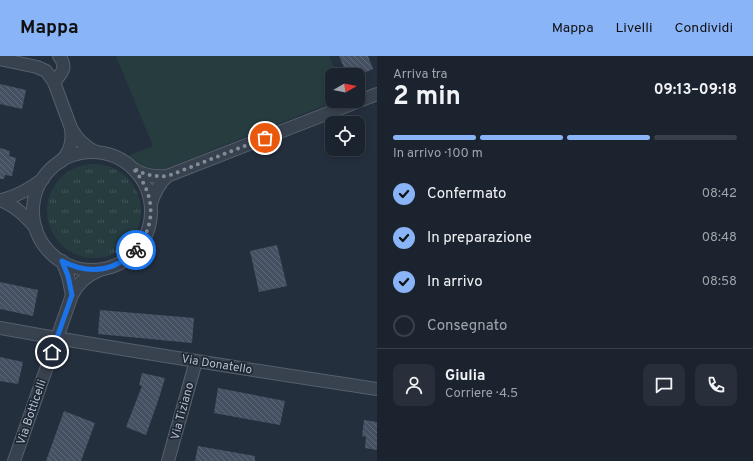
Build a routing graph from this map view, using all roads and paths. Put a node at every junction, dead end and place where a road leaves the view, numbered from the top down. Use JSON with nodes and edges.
{"nodes":[{"id":1,"x":59,"y":56,"type":"edge"},
{"id":2,"x":0,"y":59,"type":"edge"},
{"id":3,"x":54,"y":82,"type":"junction"},
{"id":4,"x":377,"y":94,"type":"edge"},
{"id":5,"x":71,"y":128,"type":"junction"},
{"id":6,"x":96,"y":152,"type":"junction"},
{"id":7,"x":57,"y":164,"type":"junction"},
{"id":8,"x":133,"y":168,"type":"junction"},
{"id":9,"x":168,"y":176,"type":"junction"},
{"id":10,"x":44,"y":179,"type":"junction"},
{"id":11,"x":1,"y":200,"type":"edge"},
{"id":12,"x":151,"y":204,"type":"junction"},
{"id":13,"x":36,"y":228,"type":"junction"},
{"id":14,"x":62,"y":261,"type":"junction"},
{"id":15,"x":101,"y":269,"type":"junction"},
{"id":16,"x":72,"y":295,"type":"junction"},
{"id":17,"x":0,"y":328,"type":"edge"},
{"id":18,"x":57,"y":338,"type":"junction"},
{"id":19,"x":196,"y":361,"type":"junction"},
{"id":20,"x":377,"y":389,"type":"edge"},
{"id":21,"x":14,"y":461,"type":"edge"},
{"id":22,"x":168,"y":461,"type":"edge"}],
"edges":[{"from":1,"to":3,"type":"street"},
{"from":2,"to":3,"type":"street"},
{"from":3,"to":5,"type":"street"},
{"from":4,"to":9,"type":"street"},
{"from":5,"to":6,"type":"street"},
{"from":5,"to":7,"type":"street"},
{"from":6,"to":7,"type":"street"},
{"from":6,"to":8,"type":"street"},
{"from":7,"to":10,"type":"street"},
{"from":8,"to":9,"type":"street"},
{"from":8,"to":12,"type":"street"},
{"from":9,"to":12,"type":"street"},
{"from":10,"to":11,"type":"street"},
{"from":10,"to":13,"type":"street"},
{"from":11,"to":13,"type":"street"},
{"from":12,"to":15,"type":"street"},
{"from":13,"to":14,"type":"street"},
{"from":14,"to":15,"type":"street"},
{"from":14,"to":16,"type":"street"},
{"from":15,"to":16,"type":"street","name":"Via Botticelli"},
{"from":16,"to":18,"type":"street","name":"Via Botticelli"},
{"from":17,"to":18,"type":"street","name":"Via Donatello"},
{"from":18,"to":19,"type":"street","name":"Via Donatello"},
{"from":18,"to":21,"type":"street","name":"Via Botticelli"},
{"from":19,"to":20,"type":"street","name":"Via Donatello"},
{"from":19,"to":22,"type":"street","name":"Via Tiziano"}]}
